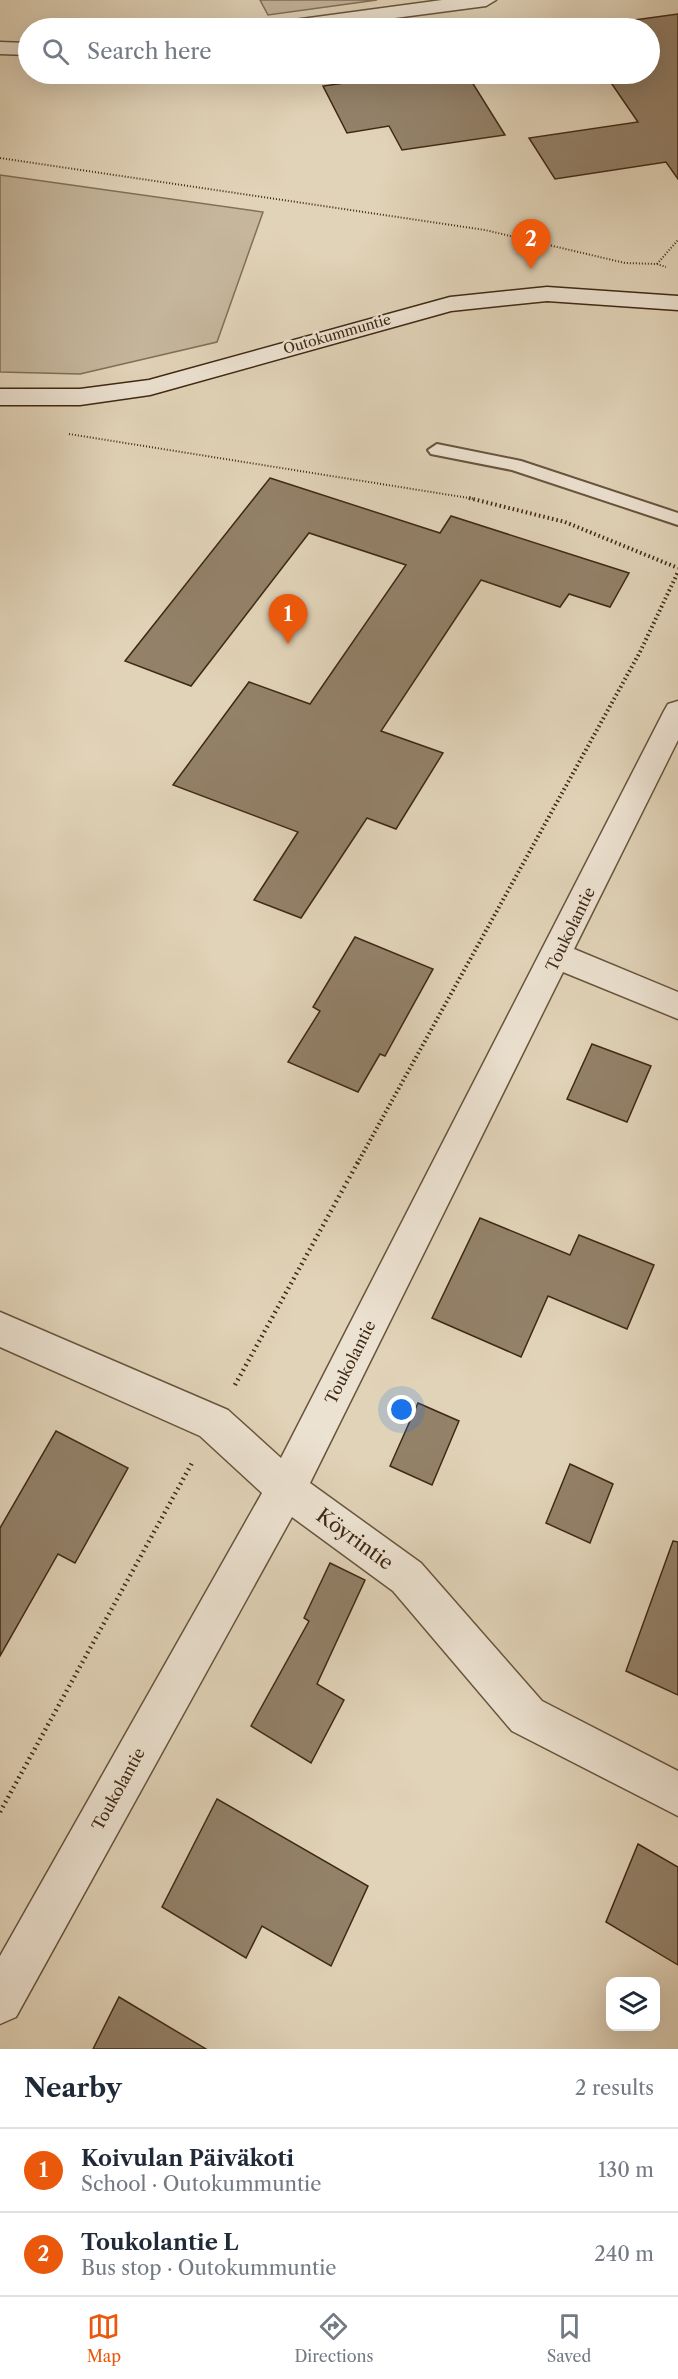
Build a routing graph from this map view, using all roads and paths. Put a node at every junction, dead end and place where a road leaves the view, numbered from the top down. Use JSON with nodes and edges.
{"nodes":[{"id":1,"x":486,"y":0,"type":"edge"},
{"id":2,"x":353,"y":18,"type":"edge"},
{"id":3,"x":0,"y":48,"type":"edge"},
{"id":4,"x":18,"y":49,"type":"edge"},
{"id":5,"x":0,"y":158,"type":"edge"},
{"id":6,"x":678,"y":240,"type":"edge"},
{"id":7,"x":678,"y":303,"type":"edge"},
{"id":8,"x":0,"y":397,"type":"edge"},
{"id":9,"x":58,"y":432,"type":"dead end"},
{"id":10,"x":436,"y":450,"type":"dead end"},
{"id":11,"x":678,"y":519,"type":"edge"},
{"id":12,"x":678,"y":570,"type":"edge"},
{"id":13,"x":678,"y":711,"type":"edge"},
{"id":14,"x":557,"y":956,"type":"junction"},
{"id":15,"x":678,"y":1006,"type":"edge"},
{"id":16,"x":0,"y":1329,"type":"edge"},
{"id":17,"x":214,"y":1423,"type":"junction"},
{"id":18,"x":286,"y":1489,"type":"junction"},
{"id":19,"x":678,"y":1794,"type":"edge"},
{"id":20,"x":0,"y":1812,"type":"edge"},
{"id":21,"x":0,"y":2001,"type":"edge"}],
"edges":[{"from":1,"to":2,"type":"street"},
{"from":3,"to":4,"type":"street"},
{"from":5,"to":6,"type":"path"},
{"from":7,"to":8,"type":"street","name":"Outokummuntie"},
{"from":9,"to":12,"type":"path"},
{"from":10,"to":11,"type":"lane"},
{"from":12,"to":17,"type":"path"},
{"from":13,"to":14,"type":"street","name":"Toukolantie"},
{"from":14,"to":15,"type":"street"},
{"from":14,"to":18,"type":"street","name":"Toukolantie"},
{"from":16,"to":17,"type":"street","name":"Köyrintie"},
{"from":17,"to":18,"type":"street","name":"Köyrintie"},
{"from":17,"to":20,"type":"path"},
{"from":18,"to":19,"type":"street","name":"Köyrintie"},
{"from":18,"to":21,"type":"street","name":"Toukolantie"}]}
